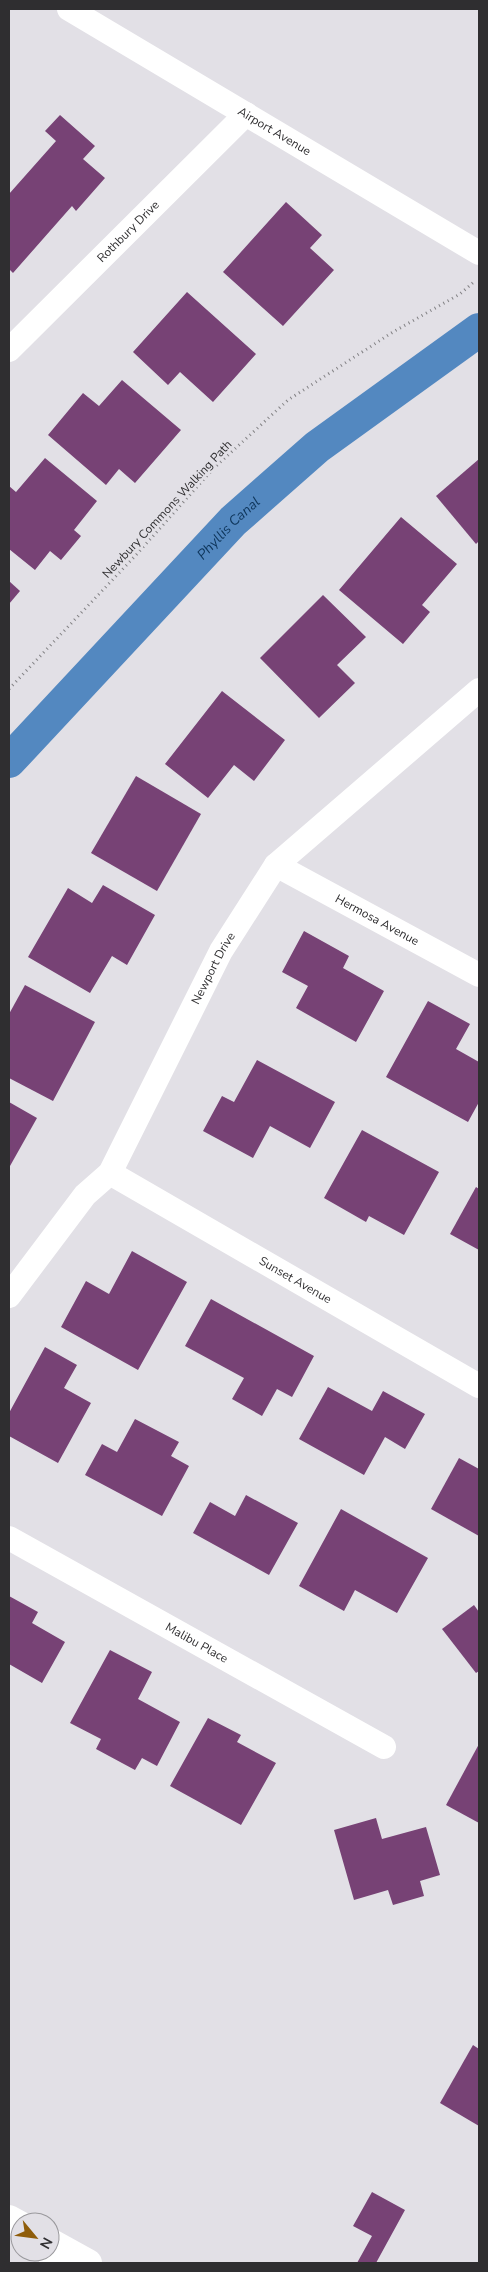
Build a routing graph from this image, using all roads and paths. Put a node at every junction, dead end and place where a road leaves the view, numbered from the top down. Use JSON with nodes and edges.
{"nodes":[{"id":1,"x":69,"y":9,"type":"edge"},
{"id":2,"x":246,"y":114,"type":"junction"},
{"id":3,"x":479,"y":253,"type":"edge"},
{"id":4,"x":479,"y":277,"type":"edge"},
{"id":5,"x":9,"y":350,"type":"edge"},
{"id":6,"x":9,"y":689,"type":"edge"},
{"id":7,"x":479,"y":690,"type":"edge"},
{"id":8,"x":276,"y":865,"type":"junction"},
{"id":9,"x":479,"y":975,"type":"edge"},
{"id":10,"x":110,"y":1174,"type":"junction"},
{"id":11,"x":9,"y":1296,"type":"edge"},
{"id":12,"x":479,"y":1386,"type":"edge"},
{"id":13,"x":9,"y":1538,"type":"edge"},
{"id":14,"x":384,"y":1747,"type":"dead end"},
{"id":15,"x":60,"y":2253,"type":"edge"},
{"id":16,"x":88,"y":2263,"type":"edge"}],
"edges":[{"from":1,"to":2,"type":"street","name":"Airport Avenue"},
{"from":2,"to":3,"type":"street","name":"Airport Avenue"},
{"from":2,"to":5,"type":"street","name":"Rothbury Drive"},
{"from":4,"to":6,"type":"path","name":"Newbury Commons Walking Path"},
{"from":7,"to":8,"type":"street","name":"Newport Drive"},
{"from":8,"to":9,"type":"street","name":"Hermosa Avenue"},
{"from":8,"to":10,"type":"street","name":"Newport Drive"},
{"from":10,"to":11,"type":"street","name":"Newport Drive"},
{"from":10,"to":12,"type":"street","name":"Sunset Avenue"},
{"from":13,"to":14,"type":"street","name":"Malibu Place"},
{"from":15,"to":16,"type":"street"}]}
